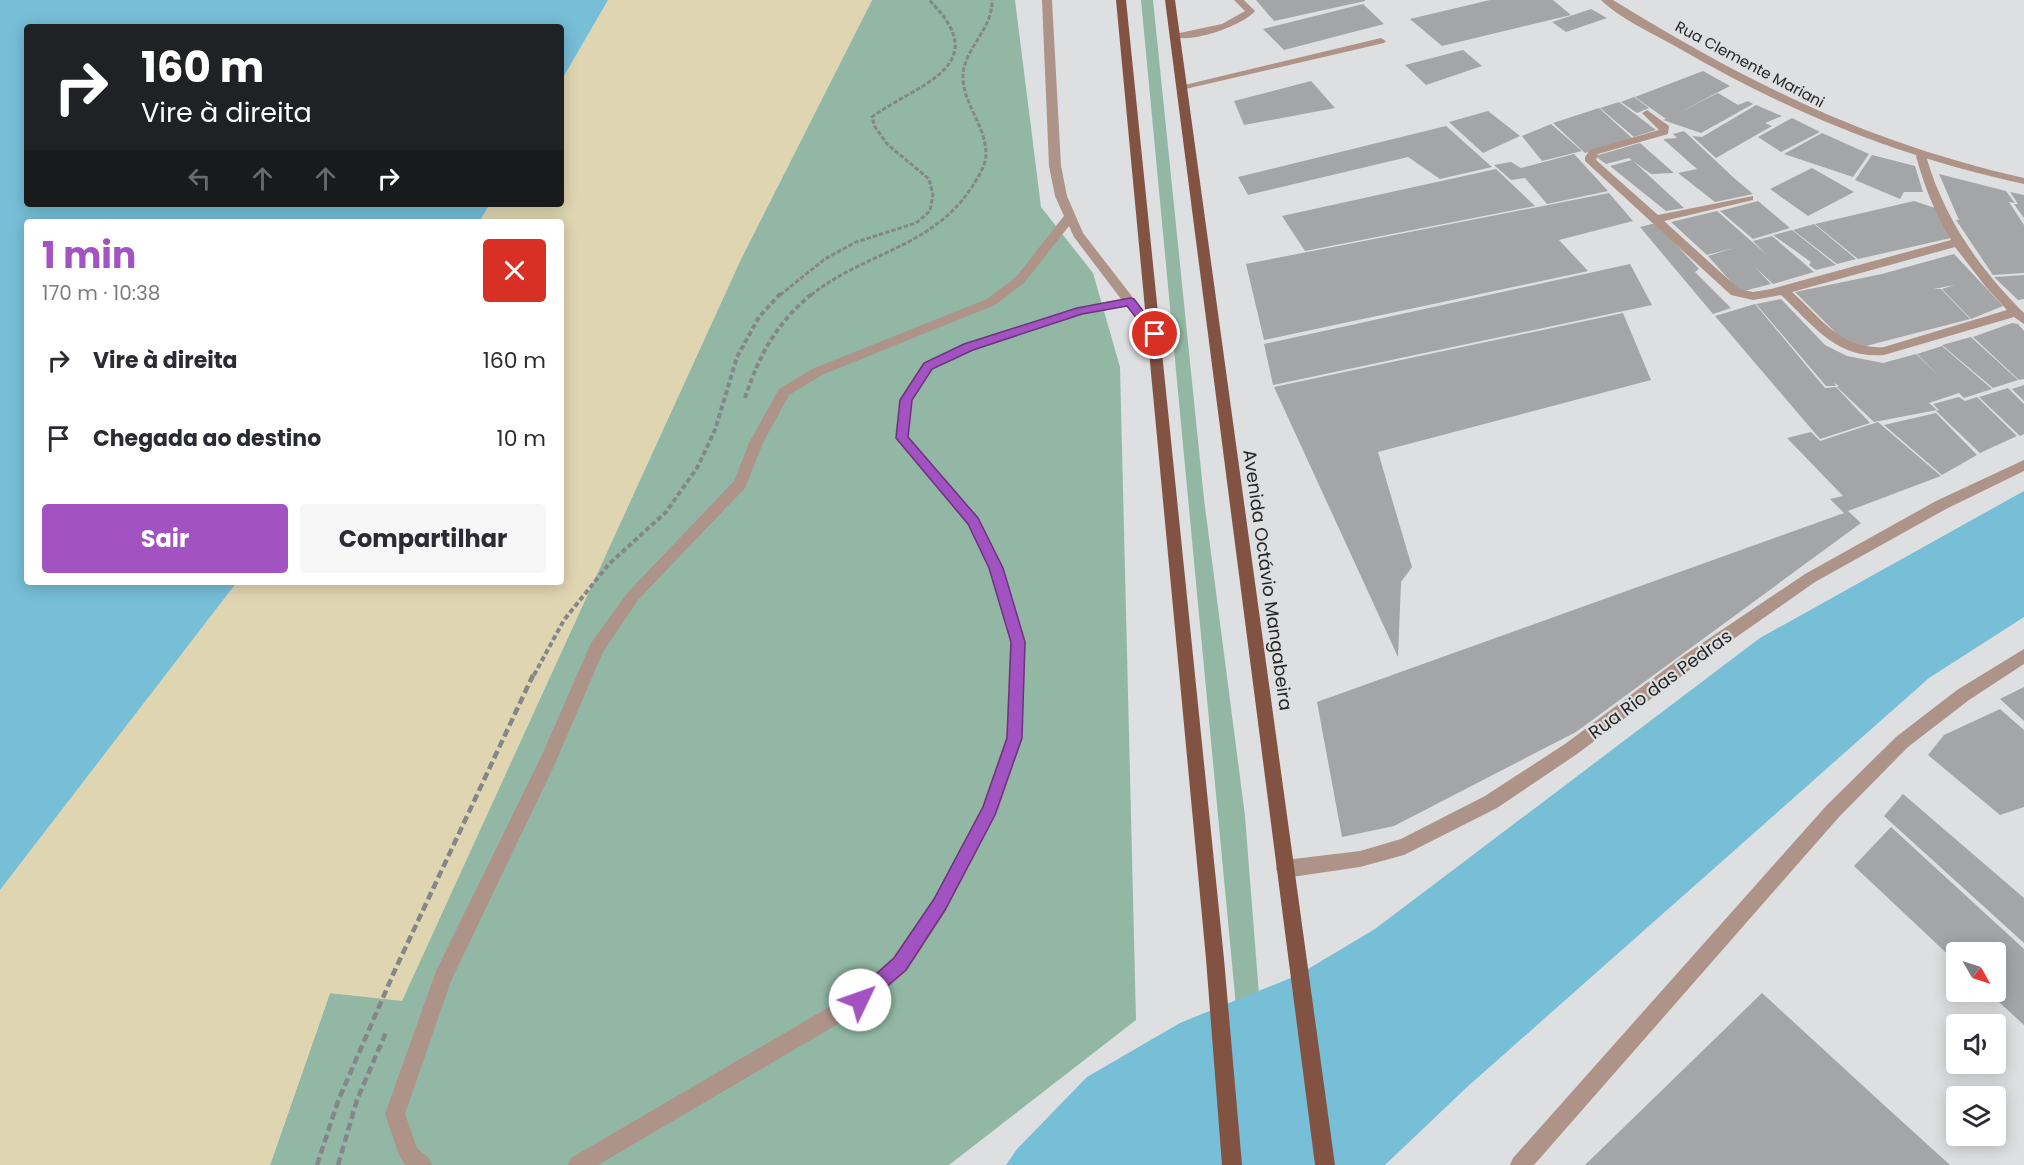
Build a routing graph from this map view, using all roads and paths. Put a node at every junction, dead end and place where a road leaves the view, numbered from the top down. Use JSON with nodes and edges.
{"nodes":[{"id":1,"x":1047,"y":0,"type":"edge"},
{"id":2,"x":1121,"y":0,"type":"edge"},
{"id":3,"x":1170,"y":0,"type":"edge"},
{"id":4,"x":1239,"y":0,"type":"edge"},
{"id":5,"x":1606,"y":0,"type":"edge"},
{"id":6,"x":1175,"y":35,"type":"junction"},
{"id":7,"x":1381,"y":41,"type":"dead end"},
{"id":8,"x":1181,"y":87,"type":"junction"},
{"id":9,"x":1647,"y":113,"type":"dead end"},
{"id":10,"x":1921,"y":156,"type":"junction"},
{"id":11,"x":2024,"y":181,"type":"edge"},
{"id":12,"x":1749,"y":198,"type":"dead end"},
{"id":13,"x":1070,"y":217,"type":"junction"},
{"id":14,"x":1656,"y":219,"type":"junction"},
{"id":15,"x":1956,"y":243,"type":"junction"},
{"id":16,"x":1783,"y":290,"type":"junction"},
{"id":17,"x":1130,"y":301,"type":"junction"},
{"id":18,"x":2020,"y":316,"type":"edge"},
{"id":19,"x":1155,"y":334,"type":"junction"},
{"id":20,"x":2024,"y":465,"type":"edge"},
{"id":21,"x":2024,"y":656,"type":"edge"},
{"id":22,"x":1285,"y":869,"type":"junction"},
{"id":23,"x":422,"y":1165,"type":"edge"},
{"id":24,"x":578,"y":1165,"type":"edge"},
{"id":25,"x":1232,"y":1165,"type":"edge"},
{"id":26,"x":1325,"y":1165,"type":"edge"},
{"id":27,"x":1520,"y":1165,"type":"edge"}],
"edges":[{"from":1,"to":13,"type":"street"},
{"from":2,"to":19,"type":"main road"},
{"from":3,"to":6,"type":"main road","name":"Avenida Octávio Mangabeira"},
{"from":4,"to":6,"type":"street"},
{"from":5,"to":10,"type":"street","name":"Rua Clemente Mariani"},
{"from":6,"to":8,"type":"main road","name":"Avenida Octávio Mangabeira"},
{"from":7,"to":8,"type":"street"},
{"from":8,"to":22,"type":"main road","name":"Avenida Octávio Mangabeira"},
{"from":9,"to":14,"type":"street"},
{"from":10,"to":11,"type":"street","name":"Rua Clemente Mariani"},
{"from":10,"to":15,"type":"street"},
{"from":12,"to":14,"type":"street"},
{"from":13,"to":17,"type":"street"},
{"from":13,"to":23,"type":"street"},
{"from":14,"to":16,"type":"street"},
{"from":15,"to":16,"type":"street"},
{"from":15,"to":18,"type":"street"},
{"from":16,"to":18,"type":"street"},
{"from":17,"to":19,"type":"street"},
{"from":17,"to":24,"type":"street"},
{"from":19,"to":25,"type":"main road"},
{"from":20,"to":22,"type":"street","name":"Rua Rio das Pedras"},
{"from":21,"to":27,"type":"street"},
{"from":22,"to":26,"type":"main road","name":"Avenida Octávio Mangabeira"}]}
